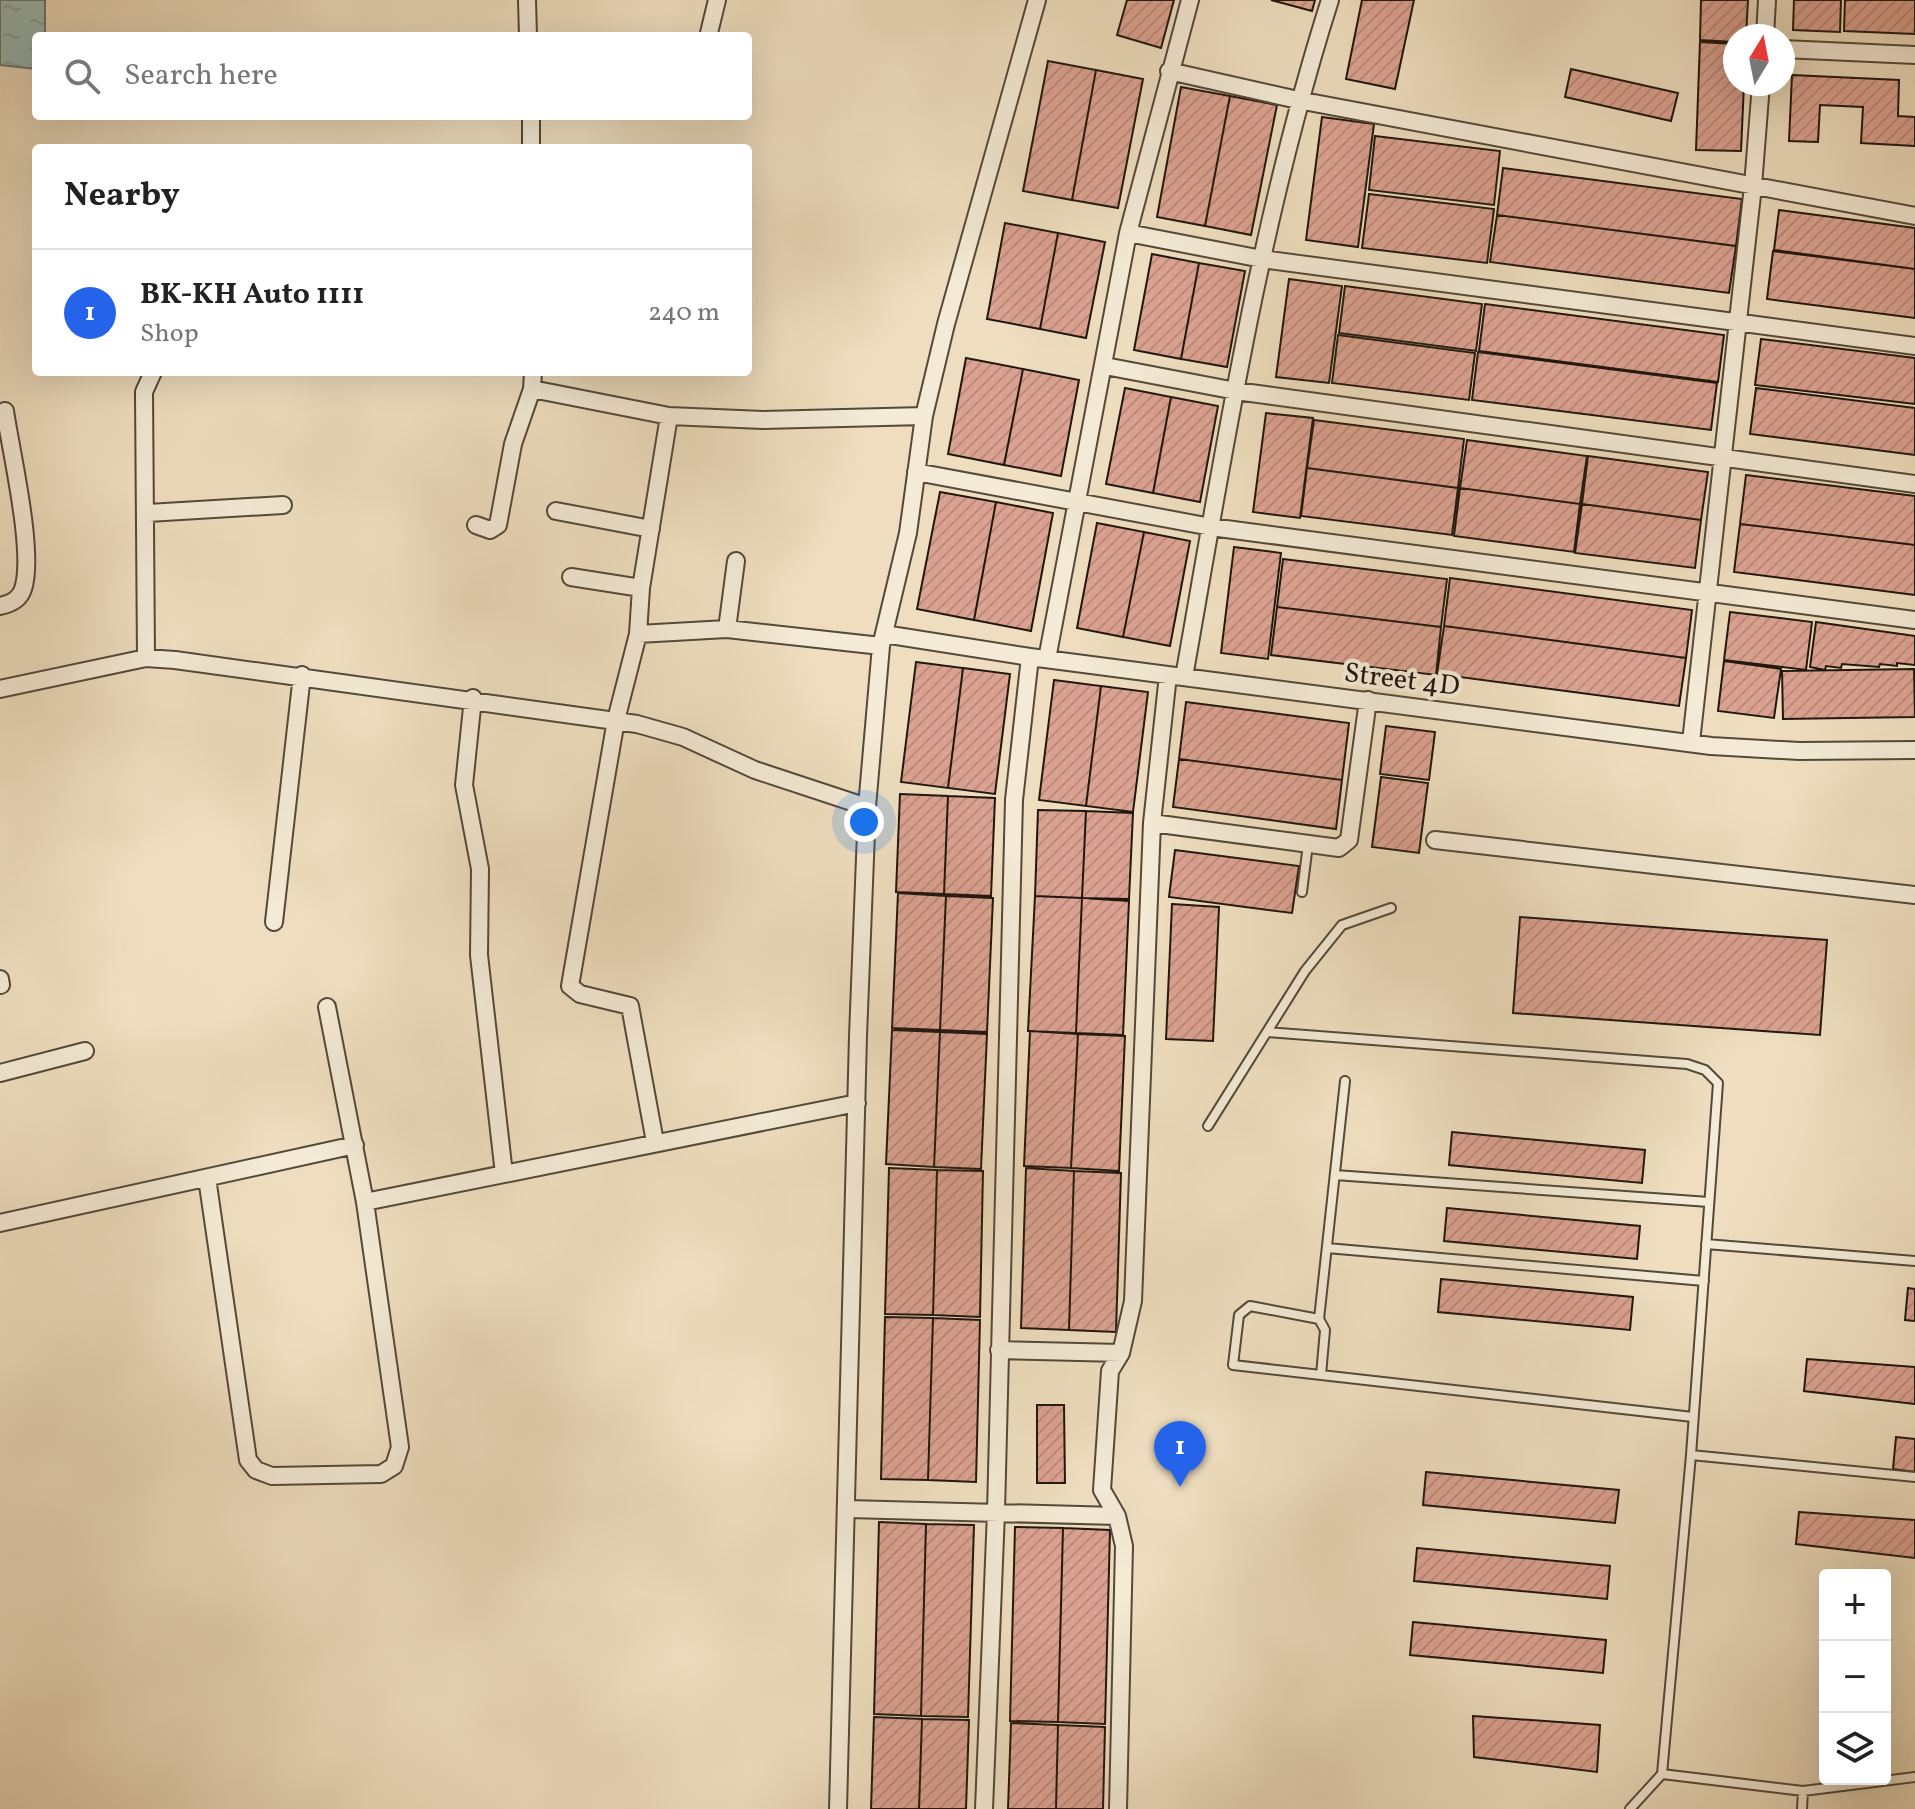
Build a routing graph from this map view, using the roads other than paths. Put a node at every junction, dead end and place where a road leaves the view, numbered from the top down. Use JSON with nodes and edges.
{"nodes":[{"id":1,"x":527,"y":0,"type":"edge"},
{"id":2,"x":717,"y":0,"type":"edge"},
{"id":3,"x":1190,"y":0,"type":"edge"},
{"id":4,"x":1330,"y":0,"type":"edge"},
{"id":5,"x":1767,"y":0,"type":"edge"},
{"id":6,"x":1032,"y":2,"type":"edge"},
{"id":7,"x":1766,"y":24,"type":"edge"},
{"id":8,"x":528,"y":32,"type":"edge"},
{"id":9,"x":709,"y":32,"type":"edge"},
{"id":10,"x":1795,"y":50,"type":"edge"},
{"id":11,"x":1915,"y":55,"type":"edge"},
{"id":12,"x":1169,"y":71,"type":"junction"},
{"id":13,"x":1760,"y":96,"type":"edge"},
{"id":14,"x":1298,"y":100,"type":"junction"},
{"id":15,"x":531,"y":120,"type":"edge"},
{"id":16,"x":531,"y":144,"type":"edge"},
{"id":17,"x":1753,"y":186,"type":"junction"},
{"id":18,"x":1915,"y":216,"type":"edge"},
{"id":19,"x":1128,"y":233,"type":"junction"},
{"id":20,"x":1262,"y":259,"type":"junction"},
{"id":21,"x":1737,"y":322,"type":"junction"},
{"id":22,"x":1915,"y":346,"type":"edge"},
{"id":23,"x":1105,"y":366,"type":"junction"},
{"id":24,"x":151,"y":376,"type":"edge"},
{"id":25,"x":533,"y":376,"type":"edge"},
{"id":26,"x":532,"y":389,"type":"junction"},
{"id":27,"x":1236,"y":391,"type":"junction"},
{"id":28,"x":5,"y":411,"type":"dead end"},
{"id":29,"x":669,"y":416,"type":"junction"},
{"id":30,"x":924,"y":416,"type":"junction"},
{"id":31,"x":1721,"y":460,"type":"junction"},
{"id":32,"x":916,"y":472,"type":"junction"},
{"id":33,"x":1915,"y":484,"type":"edge"},
{"id":34,"x":1077,"y":503,"type":"junction"},
{"id":35,"x":283,"y":505,"type":"dead end"},
{"id":36,"x":556,"y":511,"type":"dead end"},
{"id":37,"x":148,"y":513,"type":"junction"},
{"id":38,"x":476,"y":525,"type":"dead end"},
{"id":39,"x":1211,"y":527,"type":"junction"},
{"id":40,"x":651,"y":529,"type":"junction"},
{"id":41,"x":736,"y":561,"type":"dead end"},
{"id":42,"x":571,"y":577,"type":"dead end"},
{"id":43,"x":641,"y":588,"type":"junction"},
{"id":44,"x":1710,"y":591,"type":"junction"},
{"id":45,"x":0,"y":606,"type":"edge"},
{"id":46,"x":1915,"y":620,"type":"edge"},
{"id":47,"x":727,"y":629,"type":"junction"},
{"id":48,"x":638,"y":634,"type":"junction"},
{"id":49,"x":883,"y":640,"type":"junction"},
{"id":50,"x":146,"y":658,"type":"junction"},
{"id":51,"x":1039,"y":658,"type":"junction"},
{"id":52,"x":302,"y":675,"type":"junction"},
{"id":53,"x":1176,"y":676,"type":"junction"},
{"id":54,"x":0,"y":689,"type":"edge"},
{"id":55,"x":473,"y":698,"type":"junction"},
{"id":56,"x":1368,"y":700,"type":"junction"},
{"id":57,"x":616,"y":720,"type":"junction"},
{"id":58,"x":1691,"y":742,"type":"junction"},
{"id":59,"x":1915,"y":750,"type":"edge"},
{"id":60,"x":867,"y":807,"type":"junction"},
{"id":61,"x":1152,"y":823,"type":"junction"},
{"id":62,"x":1435,"y":840,"type":"dead end"},
{"id":63,"x":1308,"y":844,"type":"junction"},
{"id":64,"x":1302,"y":892,"type":"dead end"},
{"id":65,"x":1915,"y":895,"type":"edge"},
{"id":66,"x":1391,"y":908,"type":"dead end"},
{"id":67,"x":274,"y":922,"type":"dead end"},
{"id":68,"x":327,"y":1007,"type":"dead end"},
{"id":69,"x":1268,"y":1032,"type":"junction"},
{"id":70,"x":85,"y":1051,"type":"dead end"},
{"id":71,"x":0,"y":1073,"type":"edge"},
{"id":72,"x":1345,"y":1081,"type":"dead end"},
{"id":73,"x":857,"y":1103,"type":"junction"},
{"id":74,"x":1208,"y":1126,"type":"dead end"},
{"id":75,"x":655,"y":1142,"type":"junction"},
{"id":76,"x":355,"y":1145,"type":"junction"},
{"id":77,"x":504,"y":1174,"type":"junction"},
{"id":78,"x":1335,"y":1175,"type":"junction"},
{"id":79,"x":207,"y":1178,"type":"junction"},
{"id":80,"x":365,"y":1202,"type":"junction"},
{"id":81,"x":1709,"y":1202,"type":"junction"},
{"id":82,"x":0,"y":1223,"type":"edge"},
{"id":83,"x":1706,"y":1244,"type":"junction"},
{"id":84,"x":1327,"y":1248,"type":"junction"},
{"id":85,"x":1915,"y":1261,"type":"edge"},
{"id":86,"x":1704,"y":1281,"type":"junction"},
{"id":87,"x":1319,"y":1319,"type":"junction"},
{"id":88,"x":999,"y":1350,"type":"junction"},
{"id":89,"x":1121,"y":1353,"type":"junction"},
{"id":90,"x":1321,"y":1375,"type":"junction"},
{"id":91,"x":1693,"y":1417,"type":"junction"},
{"id":92,"x":1691,"y":1455,"type":"junction"},
{"id":93,"x":1915,"y":1477,"type":"edge"},
{"id":94,"x":848,"y":1509,"type":"junction"},
{"id":95,"x":996,"y":1512,"type":"junction"},
{"id":96,"x":1117,"y":1516,"type":"junction"},
{"id":97,"x":1662,"y":1774,"type":"junction"},
{"id":98,"x":1915,"y":1777,"type":"edge"},
{"id":99,"x":1803,"y":1791,"type":"junction"},
{"id":100,"x":838,"y":1809,"type":"edge"},
{"id":101,"x":984,"y":1809,"type":"edge"},
{"id":102,"x":1118,"y":1809,"type":"edge"},
{"id":103,"x":1630,"y":1809,"type":"edge"},
{"id":104,"x":1802,"y":1809,"type":"edge"}],
"edges":[{"from":1,"to":8,"type":"street"},
{"from":2,"to":9,"type":"street"},
{"from":3,"to":12,"type":"street"},
{"from":4,"to":14,"type":"street"},
{"from":5,"to":7,"type":"street"},
{"from":6,"to":30,"type":"street"},
{"from":10,"to":11,"type":"street"},
{"from":12,"to":14,"type":"street"},
{"from":12,"to":19,"type":"street"},
{"from":13,"to":17,"type":"street"},
{"from":14,"to":17,"type":"street"},
{"from":14,"to":20,"type":"street"},
{"from":15,"to":16,"type":"street"},
{"from":17,"to":18,"type":"street"},
{"from":17,"to":21,"type":"street"},
{"from":19,"to":20,"type":"street"},
{"from":19,"to":23,"type":"street"},
{"from":20,"to":21,"type":"street"},
{"from":20,"to":27,"type":"street"},
{"from":21,"to":22,"type":"street"},
{"from":21,"to":31,"type":"street"},
{"from":23,"to":27,"type":"street"},
{"from":23,"to":34,"type":"street"},
{"from":24,"to":37,"type":"street"},
{"from":25,"to":26,"type":"street"},
{"from":26,"to":29,"type":"street"},
{"from":26,"to":38,"type":"street"},
{"from":27,"to":31,"type":"street"},
{"from":27,"to":39,"type":"street"},
{"from":28,"to":45,"type":"street"},
{"from":29,"to":30,"type":"street"},
{"from":29,"to":40,"type":"street"},
{"from":30,"to":32,"type":"street"},
{"from":31,"to":33,"type":"street"},
{"from":31,"to":44,"type":"street"},
{"from":32,"to":34,"type":"street"},
{"from":32,"to":49,"type":"street"},
{"from":34,"to":39,"type":"street"},
{"from":34,"to":51,"type":"street"},
{"from":35,"to":37,"type":"street"},
{"from":36,"to":40,"type":"street"},
{"from":37,"to":50,"type":"street"},
{"from":39,"to":44,"type":"street"},
{"from":39,"to":53,"type":"street"},
{"from":40,"to":43,"type":"street"},
{"from":41,"to":47,"type":"street"},
{"from":42,"to":43,"type":"street"},
{"from":43,"to":48,"type":"street"},
{"from":44,"to":46,"type":"street"},
{"from":44,"to":58,"type":"street"},
{"from":47,"to":48,"type":"street","name":"Street 4D"},
{"from":47,"to":49,"type":"street","name":"Street 4D"},
{"from":48,"to":57,"type":"street"},
{"from":49,"to":51,"type":"street","name":"Street 4D"},
{"from":49,"to":60,"type":"street"},
{"from":50,"to":52,"type":"street"},
{"from":50,"to":54,"type":"street"},
{"from":51,"to":53,"type":"street","name":"Street 4D"},
{"from":51,"to":88,"type":"street"},
{"from":52,"to":55,"type":"street"},
{"from":52,"to":67,"type":"street"},
{"from":53,"to":56,"type":"street","name":"Street 4D"},
{"from":53,"to":61,"type":"street"},
{"from":55,"to":57,"type":"street"},
{"from":55,"to":77,"type":"street"},
{"from":56,"to":58,"type":"street","name":"Street 4D"},
{"from":56,"to":63,"type":"street"},
{"from":57,"to":60,"type":"street"},
{"from":57,"to":75,"type":"street"},
{"from":58,"to":59,"type":"street","name":"Street 4D"},
{"from":60,"to":73,"type":"street"},
{"from":61,"to":63,"type":"street"},
{"from":61,"to":89,"type":"street"},
{"from":62,"to":65,"type":"street"},
{"from":63,"to":64,"type":"lane"},
{"from":66,"to":69,"type":"lane"},
{"from":68,"to":76,"type":"street"},
{"from":69,"to":74,"type":"lane"},
{"from":69,"to":81,"type":"lane"},
{"from":70,"to":71,"type":"street"},
{"from":72,"to":78,"type":"lane"},
{"from":73,"to":75,"type":"street"},
{"from":73,"to":94,"type":"street"},
{"from":75,"to":77,"type":"street"},
{"from":76,"to":79,"type":"street"},
{"from":76,"to":80,"type":"street"},
{"from":77,"to":80,"type":"street"},
{"from":78,"to":81,"type":"lane"},
{"from":78,"to":84,"type":"lane"},
{"from":79,"to":80,"type":"street"},
{"from":79,"to":82,"type":"street"},
{"from":81,"to":83,"type":"lane"},
{"from":83,"to":85,"type":"lane"},
{"from":83,"to":86,"type":"lane"},
{"from":84,"to":86,"type":"lane"},
{"from":84,"to":87,"type":"lane"},
{"from":86,"to":91,"type":"lane"},
{"from":87,"to":90,"type":"lane"},
{"from":87,"to":90,"type":"lane"},
{"from":88,"to":89,"type":"street"},
{"from":88,"to":95,"type":"street"},
{"from":89,"to":96,"type":"street"},
{"from":90,"to":91,"type":"lane"},
{"from":91,"to":92,"type":"lane"},
{"from":92,"to":93,"type":"lane"},
{"from":92,"to":97,"type":"lane"},
{"from":94,"to":95,"type":"street"},
{"from":94,"to":100,"type":"street"},
{"from":95,"to":96,"type":"street"},
{"from":95,"to":101,"type":"street"},
{"from":96,"to":102,"type":"street"},
{"from":97,"to":99,"type":"lane"},
{"from":97,"to":103,"type":"lane"},
{"from":98,"to":99,"type":"lane"},
{"from":99,"to":104,"type":"lane"}]}
